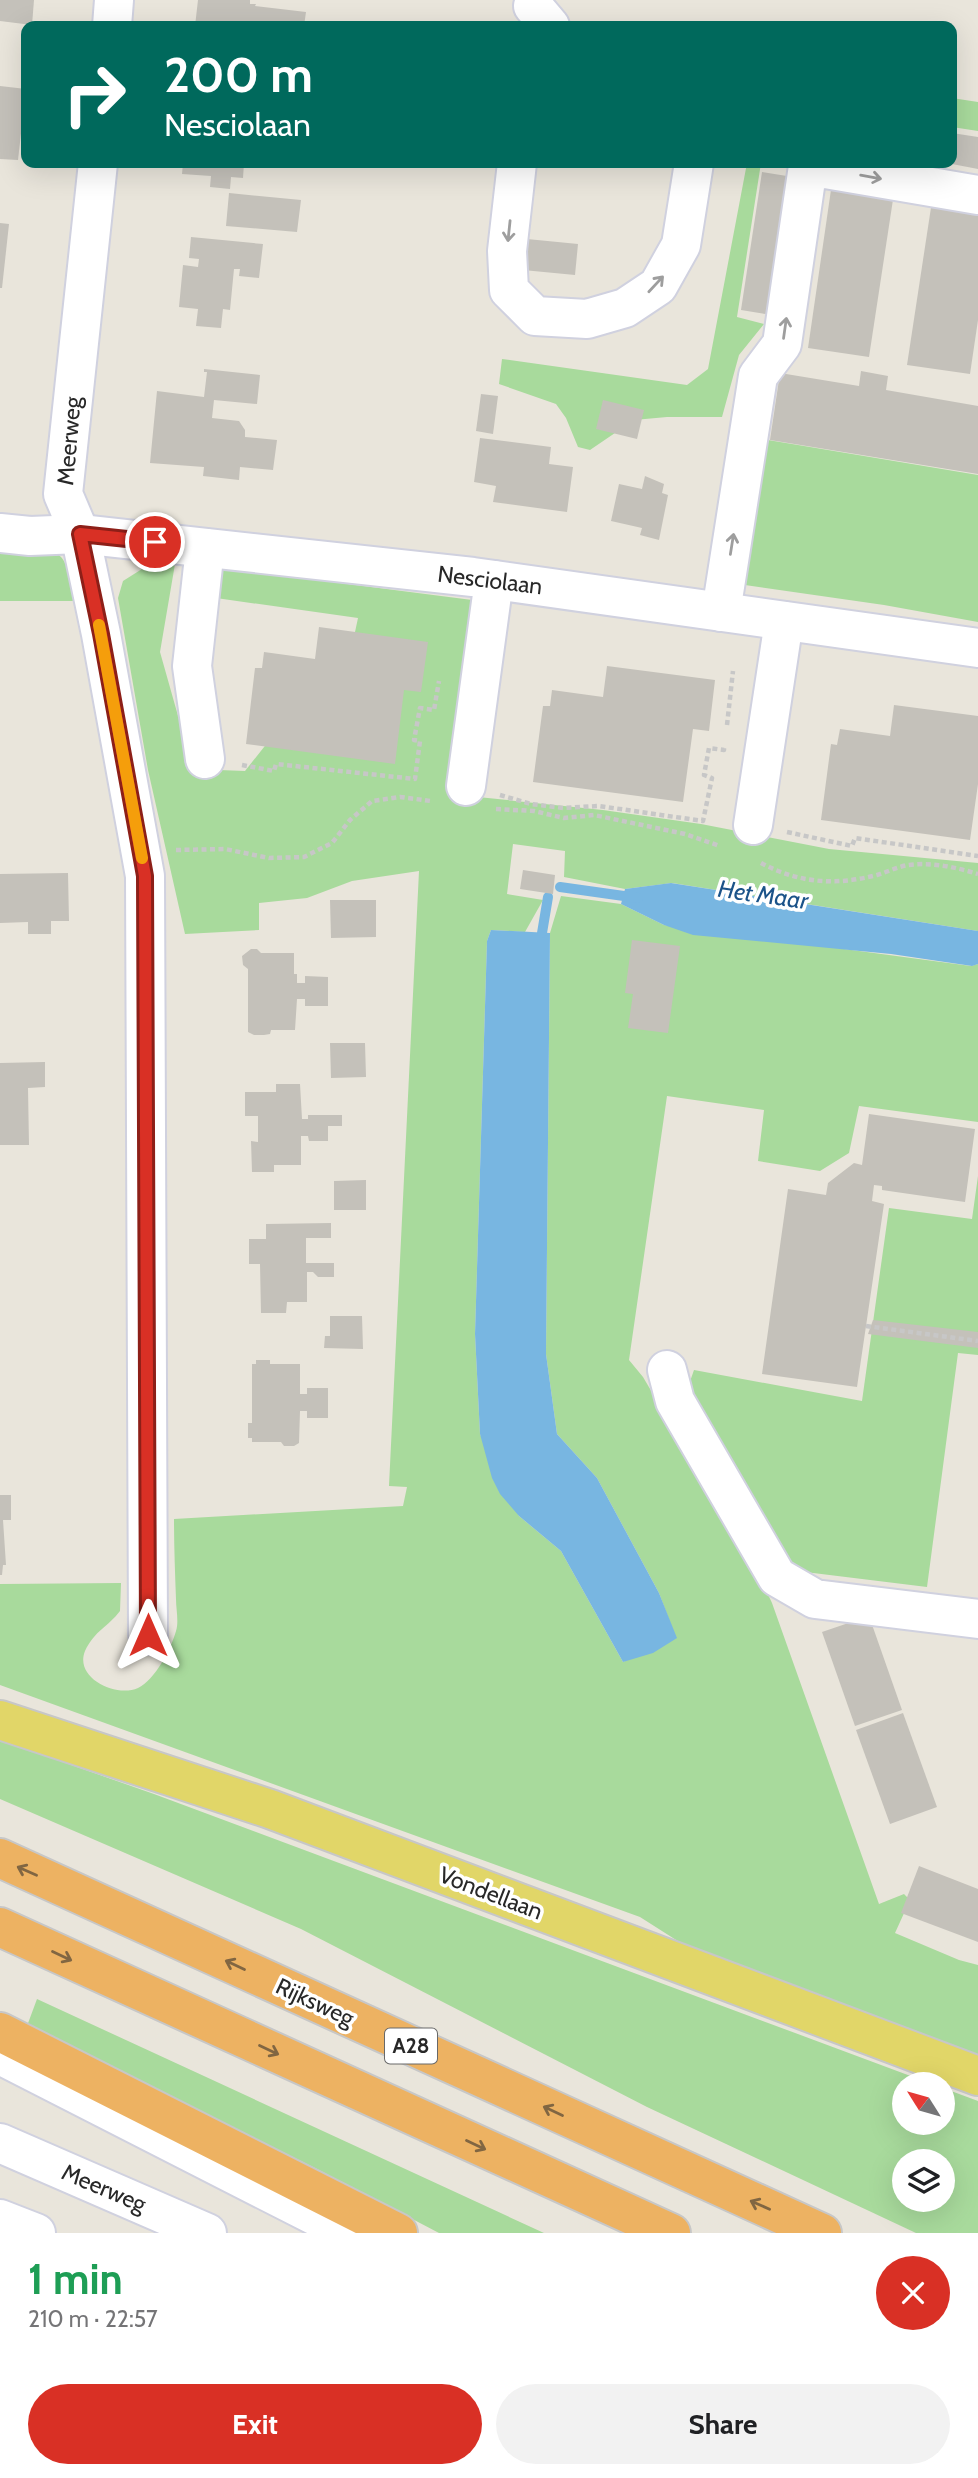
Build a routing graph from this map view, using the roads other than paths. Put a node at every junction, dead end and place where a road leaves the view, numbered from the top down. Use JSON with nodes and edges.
{"nodes":[{"id":1,"x":114,"y":0,"type":"edge"},
{"id":2,"x":112,"y":21,"type":"edge"},
{"id":3,"x":96,"y":168,"type":"edge"},
{"id":4,"x":516,"y":168,"type":"edge"},
{"id":5,"x":693,"y":168,"type":"edge"},
{"id":6,"x":808,"y":168,"type":"edge"},
{"id":7,"x":820,"y":168,"type":"edge"},
{"id":8,"x":978,"y":195,"type":"edge"},
{"id":9,"x":0,"y":534,"type":"edge"},
{"id":10,"x":80,"y":534,"type":"junction"},
{"id":11,"x":205,"y":548,"type":"junction"},
{"id":12,"x":494,"y":580,"type":"junction"},
{"id":13,"x":721,"y":612,"type":"junction"},
{"id":14,"x":784,"y":621,"type":"junction"},
{"id":15,"x":978,"y":648,"type":"edge"},
{"id":16,"x":205,"y":759,"type":"road end"},
{"id":17,"x":464,"y":799,"type":"road end"},
{"id":18,"x":746,"y":839,"type":"road end"},
{"id":19,"x":667,"y":1370,"type":"dead end"},
{"id":20,"x":978,"y":1619,"type":"edge"},
{"id":21,"x":148,"y":1635,"type":"dead end"},
{"id":22,"x":0,"y":1720,"type":"edge"},
{"id":23,"x":0,"y":1858,"type":"edge"},
{"id":24,"x":0,"y":1927,"type":"edge"},
{"id":25,"x":0,"y":2032,"type":"edge"},
{"id":26,"x":0,"y":2055,"type":"edge"},
{"id":27,"x":978,"y":2077,"type":"edge"},
{"id":28,"x":0,"y":2143,"type":"edge"},
{"id":29,"x":0,"y":2219,"type":"edge"},
{"id":30,"x":36,"y":2233,"type":"edge"},
{"id":31,"x":207,"y":2233,"type":"edge"},
{"id":32,"x":349,"y":2233,"type":"edge"},
{"id":33,"x":398,"y":2233,"type":"edge"},
{"id":34,"x":671,"y":2233,"type":"edge"},
{"id":35,"x":822,"y":2233,"type":"edge"}],
"edges":[{"from":1,"to":2,"type":"street"},
{"from":3,"to":10,"type":"street","name":"Meerweg"},
{"from":4,"to":5,"type":"street","one_way":true},
{"from":13,"to":6,"type":"street","one_way":true},
{"from":7,"to":8,"type":"street","one_way":true},
{"from":9,"to":10,"type":"street","name":"Nesciolaan"},
{"from":10,"to":11,"type":"street","name":"Nesciolaan"},
{"from":10,"to":21,"type":"street","name":"Meerweg"},
{"from":11,"to":12,"type":"street","name":"Nesciolaan"},
{"from":11,"to":16,"type":"street"},
{"from":12,"to":13,"type":"street","name":"Nesciolaan"},
{"from":12,"to":17,"type":"street"},
{"from":13,"to":14,"type":"street","name":"Nesciolaan"},
{"from":14,"to":15,"type":"street","name":"Nesciolaan"},
{"from":14,"to":18,"type":"street"},
{"from":19,"to":20,"type":"street"},
{"from":22,"to":27,"type":"main road","name":"Vondellaan"},
{"from":35,"to":23,"type":"highway","name":"Rijksweg","number":"A28","one_way":true},
{"from":24,"to":34,"type":"highway","one_way":true},
{"from":25,"to":33,"type":"highway"},
{"from":26,"to":32,"type":"street"},
{"from":28,"to":31,"type":"street","name":"Meerweg"},
{"from":29,"to":30,"type":"street"}]}
